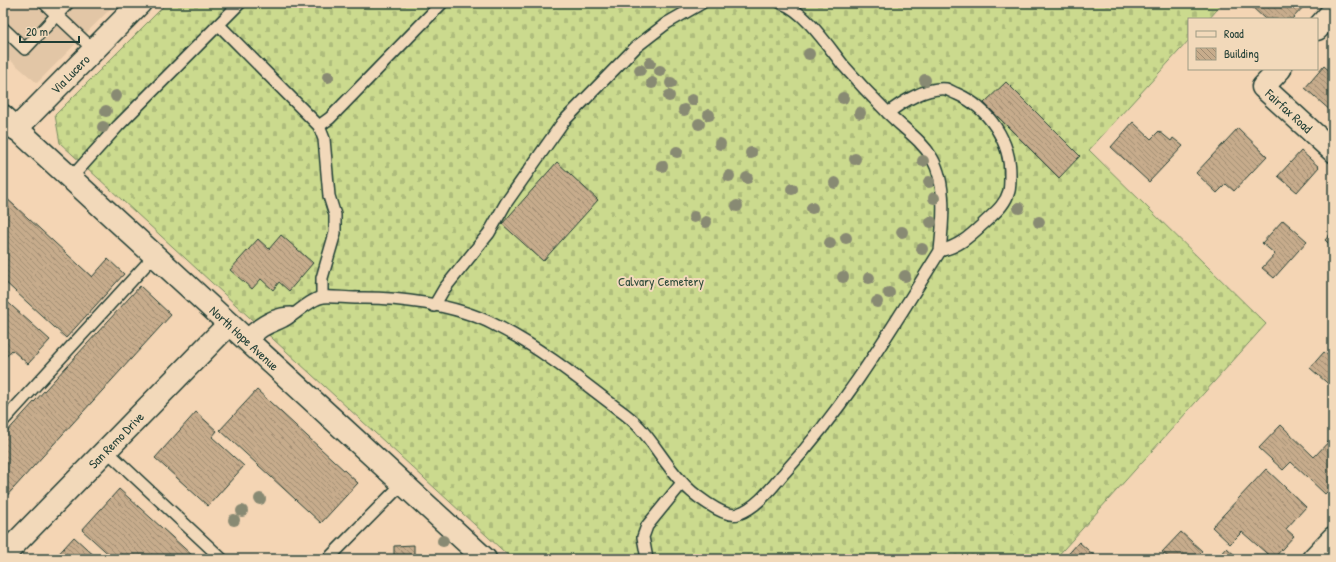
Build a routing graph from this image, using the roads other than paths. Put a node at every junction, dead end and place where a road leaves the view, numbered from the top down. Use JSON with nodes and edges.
{"nodes":[{"id":1,"x":44,"y":3,"type":"edge"},
{"id":2,"x":68,"y":3,"type":"edge"},
{"id":3,"x":140,"y":3,"type":"edge"},
{"id":4,"x":240,"y":3,"type":"edge"},
{"id":5,"x":442,"y":3,"type":"edge"},
{"id":6,"x":702,"y":3,"type":"edge"},
{"id":7,"x":781,"y":3,"type":"edge"},
{"id":8,"x":1333,"y":11,"type":"edge"},
{"id":9,"x":57,"y":16,"type":"junction"},
{"id":10,"x":218,"y":25,"type":"junction"},
{"id":11,"x":3,"y":28,"type":"edge"},
{"id":12,"x":1318,"y":28,"type":"edge"},
{"id":13,"x":94,"y":50,"type":"junction"},
{"id":14,"x":1279,"y":70,"type":"edge"},
{"id":15,"x":888,"y":113,"type":"junction"},
{"id":16,"x":10,"y":123,"type":"edge"},
{"id":17,"x":319,"y":126,"type":"junction"},
{"id":18,"x":1333,"y":151,"type":"edge"},
{"id":19,"x":70,"y":178,"type":"junction"},
{"id":20,"x":940,"y":251,"type":"junction"},
{"id":21,"x":155,"y":255,"type":"junction"},
{"id":22,"x":322,"y":297,"type":"junction"},
{"id":23,"x":434,"y":306,"type":"junction"},
{"id":24,"x":241,"y":335,"type":"junction"},
{"id":25,"x":3,"y":421,"type":"edge"},
{"id":26,"x":106,"y":450,"type":"junction"},
{"id":27,"x":682,"y":482,"type":"junction"},
{"id":28,"x":403,"y":484,"type":"junction"},
{"id":29,"x":1333,"y":538,"type":"edge"},
{"id":30,"x":3,"y":556,"type":"edge"},
{"id":31,"x":222,"y":558,"type":"edge"},
{"id":32,"x":328,"y":559,"type":"edge"},
{"id":33,"x":485,"y":559,"type":"edge"},
{"id":34,"x":647,"y":559,"type":"edge"},
{"id":35,"x":1313,"y":559,"type":"edge"}],
"edges":[{"from":1,"to":9,"type":"lane"},
{"from":2,"to":9,"type":"lane"},
{"from":3,"to":13,"type":"street","name":"Via Lucero"},
{"from":4,"to":10,"type":"lane"},
{"from":5,"to":17,"type":"lane"},
{"from":6,"to":23,"type":"lane"},
{"from":7,"to":15,"type":"lane"},
{"from":8,"to":12,"type":"street"},
{"from":9,"to":11,"type":"lane"},
{"from":9,"to":13,"type":"lane"},
{"from":10,"to":17,"type":"lane"},
{"from":10,"to":19,"type":"lane"},
{"from":13,"to":16,"type":"street","name":"Via Lucero"},
{"from":14,"to":18,"type":"street","name":"Fairfax Road"},
{"from":15,"to":20,"type":"lane"},
{"from":15,"to":20,"type":"lane"},
{"from":16,"to":19,"type":"street","name":"North Hope Avenue"},
{"from":17,"to":22,"type":"lane"},
{"from":19,"to":21,"type":"street","name":"North Hope Avenue"},
{"from":20,"to":27,"type":"lane"},
{"from":21,"to":24,"type":"street","name":"North Hope Avenue"},
{"from":21,"to":25,"type":"lane"},
{"from":22,"to":23,"type":"lane"},
{"from":22,"to":24,"type":"lane"},
{"from":23,"to":27,"type":"lane"},
{"from":24,"to":26,"type":"street","name":"San Remo Drive"},
{"from":24,"to":28,"type":"street","name":"North Hope Avenue"},
{"from":26,"to":30,"type":"street","name":"San Remo Drive"},
{"from":26,"to":31,"type":"lane"},
{"from":27,"to":34,"type":"lane"},
{"from":28,"to":32,"type":"lane"},
{"from":28,"to":33,"type":"street","name":"North Hope Avenue"},
{"from":29,"to":35,"type":"street"}]}
